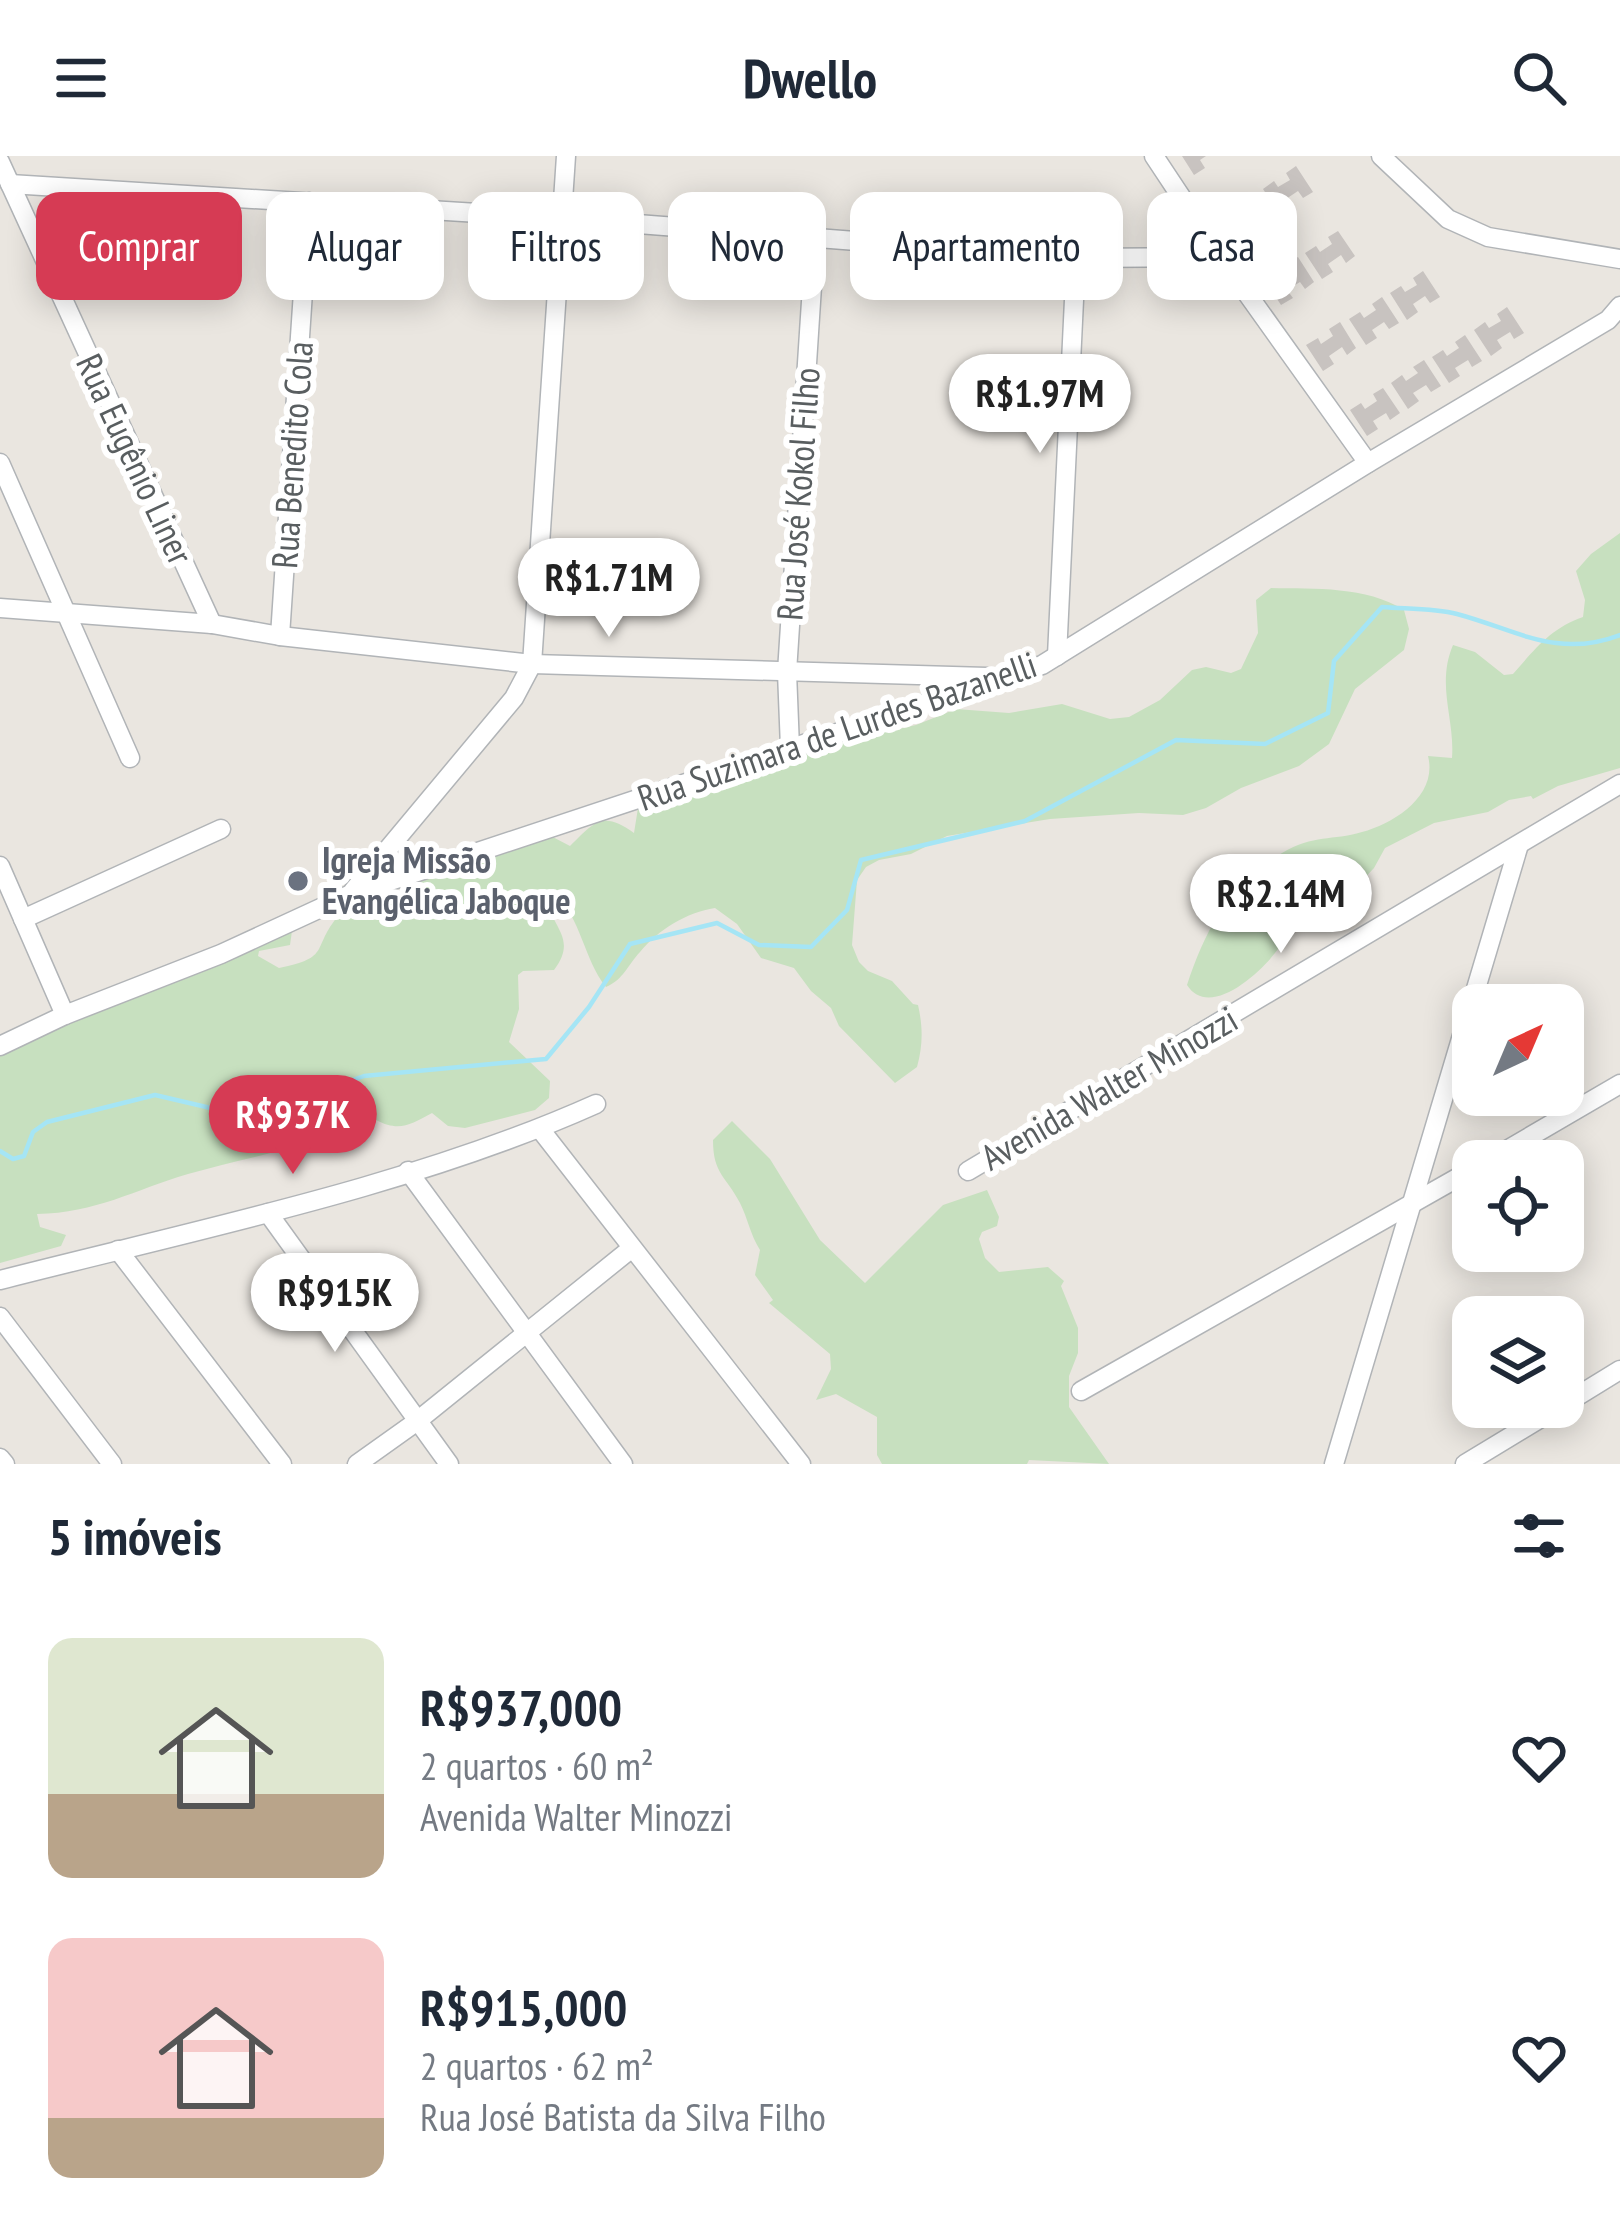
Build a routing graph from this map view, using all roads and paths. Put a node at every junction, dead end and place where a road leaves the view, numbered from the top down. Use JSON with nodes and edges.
{"nodes":[{"id":1,"x":566,"y":156,"type":"edge"},
{"id":2,"x":1154,"y":156,"type":"edge"},
{"id":3,"x":1381,"y":156,"type":"edge"},
{"id":4,"x":0,"y":162,"type":"edge"},
{"id":5,"x":10,"y":184,"type":"junction"},
{"id":6,"x":563,"y":192,"type":"edge"},
{"id":7,"x":1178,"y":192,"type":"edge"},
{"id":8,"x":266,"y":199,"type":"edge"},
{"id":9,"x":1620,"y":259,"type":"edge"},
{"id":10,"x":302,"y":300,"type":"edge"},
{"id":11,"x":555,"y":300,"type":"edge"},
{"id":12,"x":811,"y":300,"type":"edge"},
{"id":13,"x":1074,"y":300,"type":"edge"},
{"id":14,"x":1252,"y":300,"type":"edge"},
{"id":15,"x":1620,"y":307,"type":"edge"},
{"id":16,"x":0,"y":463,"type":"edge"},
{"id":17,"x":1368,"y":463,"type":"junction"},
{"id":18,"x":0,"y":608,"type":"edge"},
{"id":19,"x":66,"y":613,"type":"junction"},
{"id":20,"x":212,"y":624,"type":"junction"},
{"id":21,"x":280,"y":636,"type":"junction"},
{"id":22,"x":1058,"y":656,"type":"junction"},
{"id":23,"x":532,"y":664,"type":"junction"},
{"id":24,"x":787,"y":672,"type":"junction"},
{"id":25,"x":1004,"y":678,"type":"junction"},
{"id":26,"x":790,"y":748,"type":"junction"},
{"id":27,"x":130,"y":758,"type":"dead end"},
{"id":28,"x":1620,"y":784,"type":"edge"},
{"id":29,"x":221,"y":829,"type":"dead end"},
{"id":30,"x":1518,"y":848,"type":"junction"},
{"id":31,"x":0,"y":866,"type":"edge"},
{"id":32,"x":351,"y":894,"type":"junction"},
{"id":33,"x":23,"y":919,"type":"junction"},
{"id":34,"x":65,"y":1015,"type":"junction"},
{"id":35,"x":0,"y":1046,"type":"edge"},
{"id":36,"x":1620,"y":1084,"type":"edge"},
{"id":37,"x":596,"y":1104,"type":"dead end"},
{"id":38,"x":540,"y":1130,"type":"junction"},
{"id":39,"x":1523,"y":1140,"type":"edge"},
{"id":40,"x":408,"y":1171,"type":"junction"},
{"id":41,"x":968,"y":1171,"type":"dead end"},
{"id":42,"x":1452,"y":1182,"type":"edge"},
{"id":43,"x":1411,"y":1206,"type":"junction"},
{"id":44,"x":268,"y":1213,"type":"junction"},
{"id":45,"x":632,"y":1248,"type":"junction"},
{"id":46,"x":118,"y":1250,"type":"junction"},
{"id":47,"x":0,"y":1280,"type":"edge"},
{"id":48,"x":0,"y":1317,"type":"edge"},
{"id":49,"x":524,"y":1334,"type":"junction"},
{"id":50,"x":1620,"y":1370,"type":"edge"},
{"id":51,"x":1082,"y":1391,"type":"dead end"},
{"id":52,"x":1584,"y":1392,"type":"edge"},
{"id":53,"x":416,"y":1422,"type":"junction"},
{"id":54,"x":1525,"y":1428,"type":"edge"},
{"id":55,"x":112,"y":1464,"type":"edge"},
{"id":56,"x":282,"y":1464,"type":"edge"},
{"id":57,"x":357,"y":1464,"type":"edge"},
{"id":58,"x":449,"y":1464,"type":"edge"},
{"id":59,"x":623,"y":1464,"type":"edge"},
{"id":60,"x":801,"y":1464,"type":"edge"},
{"id":61,"x":1334,"y":1464,"type":"edge"},
{"id":62,"x":1465,"y":1464,"type":"edge"}],
"edges":[{"from":1,"to":6,"type":"street"},
{"from":2,"to":7,"type":"street"},
{"from":3,"to":9,"type":"street"},
{"from":4,"to":5,"type":"street","name":"Rua Eugênio Liner"},
{"from":5,"to":8,"type":"street"},
{"from":5,"to":20,"type":"street","name":"Rua Eugênio Liner"},
{"from":10,"to":21,"type":"street","name":"Rua Benedito Cola"},
{"from":11,"to":23,"type":"street"},
{"from":12,"to":24,"type":"street","name":"Rua José Kokol Filho"},
{"from":13,"to":22,"type":"street"},
{"from":14,"to":17,"type":"street"},
{"from":15,"to":17,"type":"street","name":"Rua Suzimara de Lurdes Bazanelli"},
{"from":16,"to":19,"type":"street"},
{"from":17,"to":22,"type":"street","name":"Rua Suzimara de Lurdes Bazanelli"},
{"from":18,"to":19,"type":"street"},
{"from":19,"to":20,"type":"street"},
{"from":19,"to":27,"type":"street"},
{"from":20,"to":21,"type":"street"},
{"from":21,"to":23,"type":"street"},
{"from":22,"to":25,"type":"street","name":"Rua Suzimara de Lurdes Bazanelli"},
{"from":23,"to":24,"type":"street"},
{"from":23,"to":32,"type":"street"},
{"from":24,"to":25,"type":"street"},
{"from":24,"to":26,"type":"street","name":"Rua José Kokol Filho"},
{"from":25,"to":26,"type":"street","name":"Rua Suzimara de Lurdes Bazanelli"},
{"from":26,"to":32,"type":"street","name":"Rua Suzimara de Lurdes Bazanelli"},
{"from":28,"to":30,"type":"street","name":"Avenida Walter Minozzi"},
{"from":29,"to":33,"type":"street"},
{"from":30,"to":41,"type":"street","name":"Avenida Walter Minozzi"},
{"from":30,"to":43,"type":"street"},
{"from":31,"to":33,"type":"street"},
{"from":32,"to":34,"type":"street","name":"Rua Suzimara de Lurdes Bazanelli"},
{"from":33,"to":34,"type":"street"},
{"from":34,"to":35,"type":"street","name":"Rua Suzimara de Lurdes Bazanelli"},
{"from":36,"to":39,"type":"street"},
{"from":37,"to":38,"type":"street"},
{"from":38,"to":40,"type":"street"},
{"from":38,"to":45,"type":"street"},
{"from":40,"to":44,"type":"street"},
{"from":40,"to":49,"type":"street"},
{"from":42,"to":43,"type":"street"},
{"from":43,"to":51,"type":"street"},
{"from":43,"to":61,"type":"street"},
{"from":44,"to":46,"type":"street"},
{"from":44,"to":53,"type":"street"},
{"from":45,"to":49,"type":"street"},
{"from":45,"to":60,"type":"street"},
{"from":46,"to":47,"type":"street"},
{"from":46,"to":56,"type":"street"},
{"from":48,"to":55,"type":"street"},
{"from":49,"to":53,"type":"street"},
{"from":49,"to":59,"type":"street"},
{"from":50,"to":52,"type":"street"},
{"from":53,"to":57,"type":"street"},
{"from":53,"to":58,"type":"street"},
{"from":54,"to":62,"type":"street"}]}
